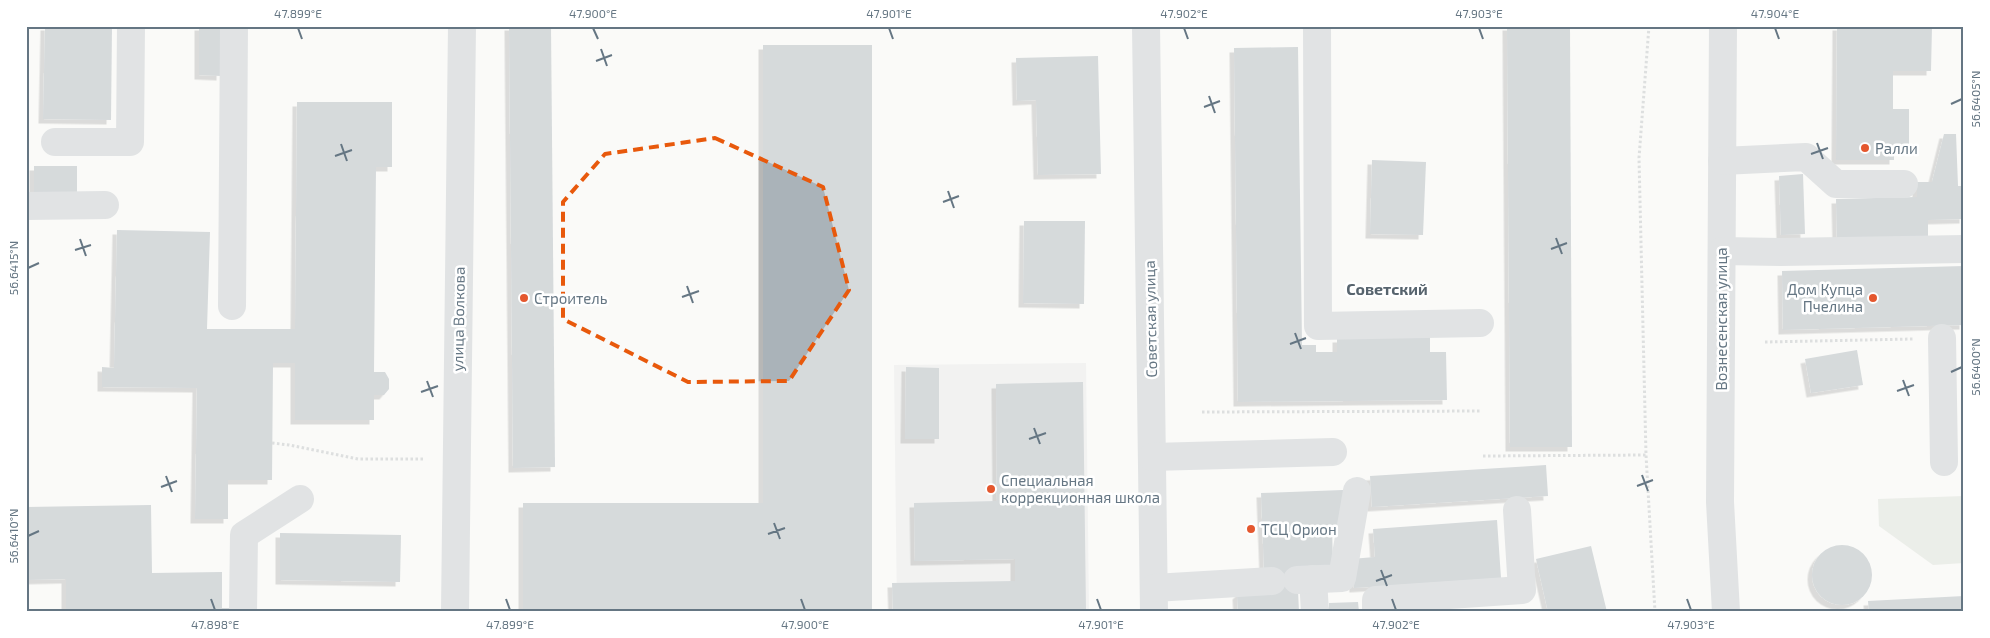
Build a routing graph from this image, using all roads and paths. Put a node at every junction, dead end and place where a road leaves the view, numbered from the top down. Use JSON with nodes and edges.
{"nodes":[{"id":1,"x":131,"y":26,"type":"edge"},
{"id":2,"x":234,"y":26,"type":"edge"},
{"id":3,"x":462,"y":26,"type":"edge"},
{"id":4,"x":1146,"y":26,"type":"edge"},
{"id":5,"x":1317,"y":26,"type":"edge"},
{"id":6,"x":1649,"y":26,"type":"edge"},
{"id":7,"x":1724,"y":26,"type":"edge"},
{"id":8,"x":56,"y":142,"type":"dead end"},
{"id":9,"x":1722,"y":160,"type":"junction"},
{"id":10,"x":1904,"y":184,"type":"dead end"},
{"id":11,"x":105,"y":205,"type":"dead end"},
{"id":12,"x":26,"y":206,"type":"edge"},
{"id":13,"x":1964,"y":249,"type":"edge"},
{"id":14,"x":1722,"y":251,"type":"junction"},
{"id":15,"x":232,"y":306,"type":"dead end"},
{"id":16,"x":1480,"y":323,"type":"dead end"},
{"id":17,"x":1942,"y":338,"type":"joint"},
{"id":18,"x":1765,"y":342,"type":"dead end"},
{"id":19,"x":1482,"y":411,"type":"dead end"},
{"id":20,"x":1202,"y":412,"type":"dead end"},
{"id":21,"x":272,"y":443,"type":"dead end"},
{"id":22,"x":1333,"y":452,"type":"dead end"},
{"id":23,"x":1646,"y":455,"type":"junction"},
{"id":24,"x":1483,"y":456,"type":"dead end"},
{"id":25,"x":1152,"y":457,"type":"junction"},
{"id":26,"x":423,"y":458,"type":"dead end"},
{"id":27,"x":1944,"y":462,"type":"dead end"},
{"id":28,"x":1356,"y":491,"type":"dead end"},
{"id":29,"x":300,"y":499,"type":"dead end"},
{"id":30,"x":1517,"y":510,"type":"dead end"},
{"id":31,"x":1294,"y":580,"type":"junction"},
{"id":32,"x":1154,"y":600,"type":"edge"},
{"id":33,"x":243,"y":612,"type":"edge"},
{"id":34,"x":455,"y":612,"type":"edge"},
{"id":35,"x":1315,"y":612,"type":"edge"},
{"id":36,"x":1376,"y":612,"type":"edge"},
{"id":37,"x":1655,"y":612,"type":"edge"},
{"id":38,"x":1726,"y":612,"type":"edge"}],
"edges":[{"from":1,"to":8,"type":"street"},
{"from":2,"to":15,"type":"street"},
{"from":3,"to":34,"type":"street","name":"улица Волкова"},
{"from":4,"to":25,"type":"street","name":"Советская улица"},
{"from":5,"to":16,"type":"street"},
{"from":6,"to":23,"type":"path"},
{"from":7,"to":9,"type":"street","name":"Вознесенская улица"},
{"from":9,"to":10,"type":"street"},
{"from":9,"to":14,"type":"street","name":"Вознесенская улица"},
{"from":11,"to":12,"type":"street"},
{"from":13,"to":14,"type":"street"},
{"from":14,"to":38,"type":"street","name":"Вознесенская улица"},
{"from":17,"to":18,"type":"path"},
{"from":17,"to":27,"type":"street"},
{"from":19,"to":20,"type":"path"},
{"from":21,"to":26,"type":"path"},
{"from":22,"to":25,"type":"street"},
{"from":23,"to":24,"type":"path"},
{"from":23,"to":37,"type":"path"},
{"from":25,"to":32,"type":"street","name":"Советская улица"},
{"from":28,"to":31,"type":"street"},
{"from":29,"to":33,"type":"street"},
{"from":30,"to":36,"type":"street"},
{"from":31,"to":32,"type":"street"},
{"from":31,"to":35,"type":"street"}]}
